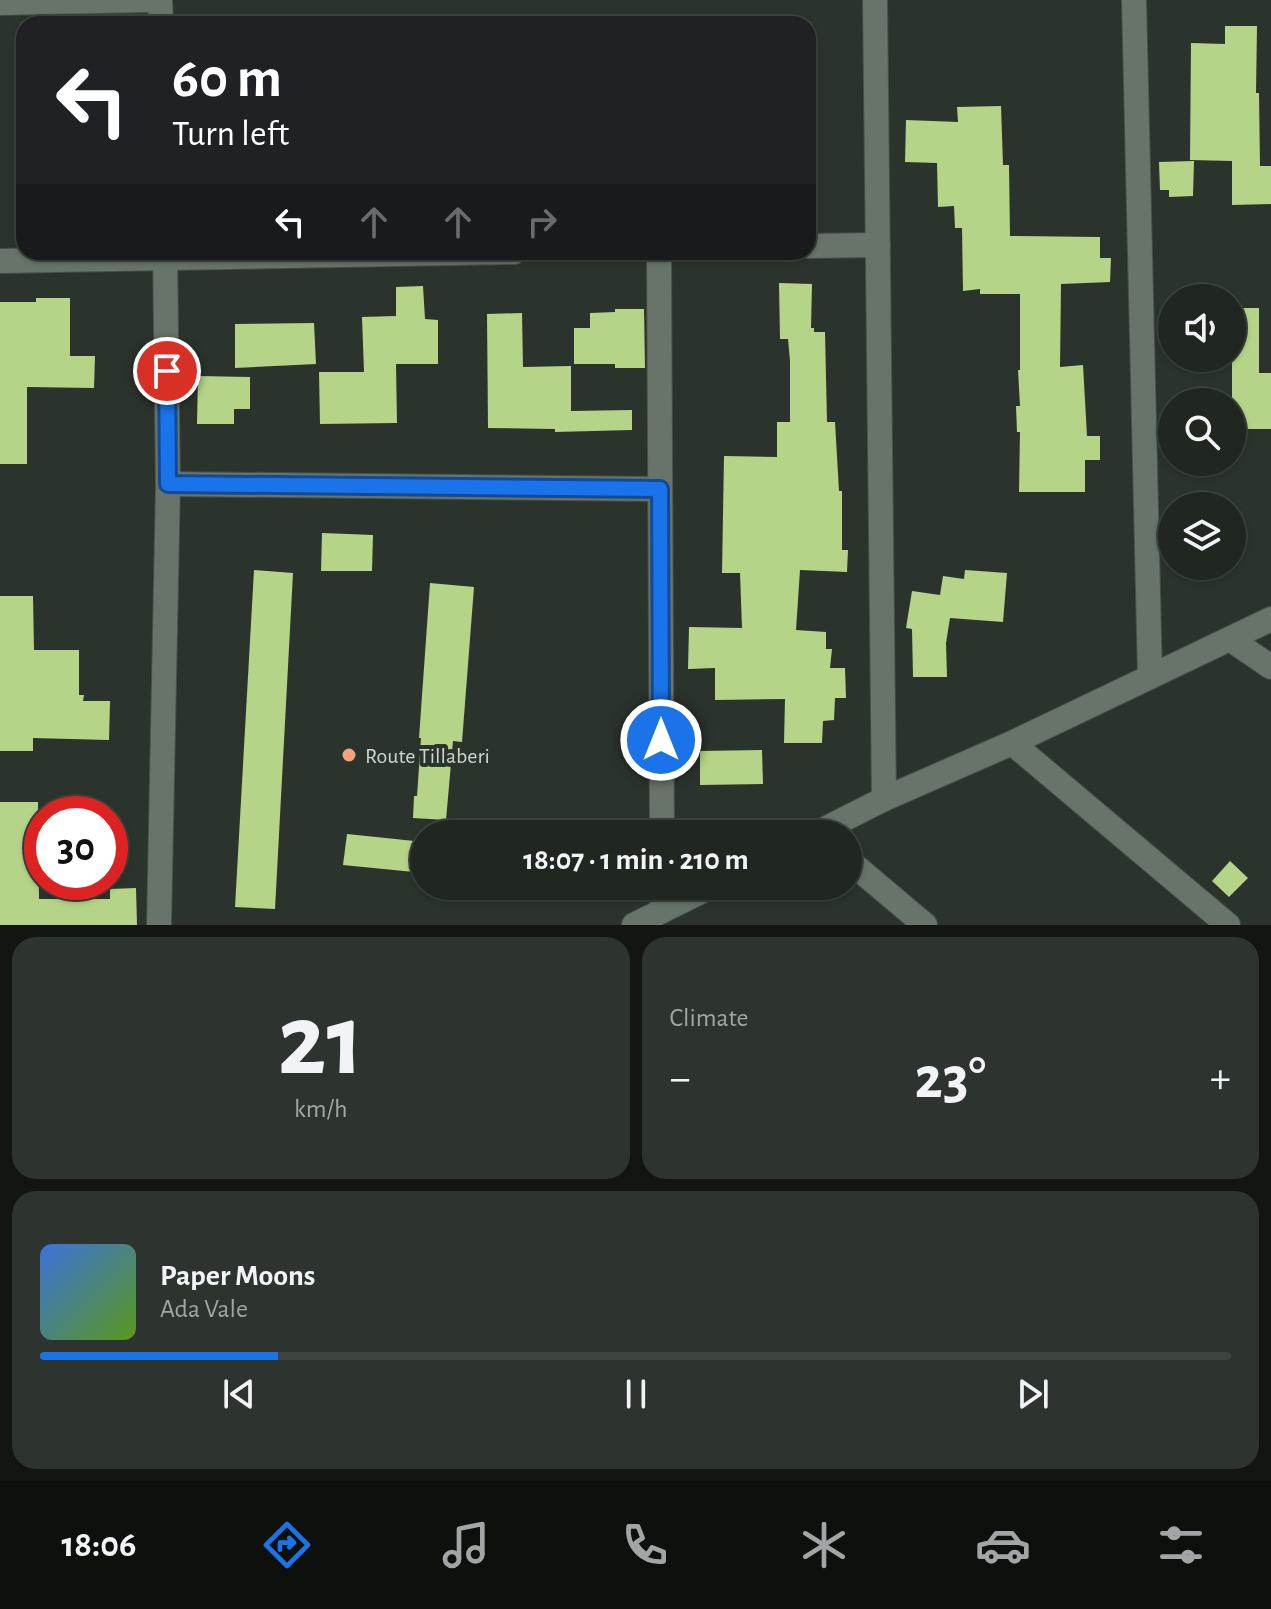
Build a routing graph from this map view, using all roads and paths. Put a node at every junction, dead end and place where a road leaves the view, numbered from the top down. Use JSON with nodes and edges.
{"nodes":[{"id":1,"x":150,"y":0,"type":"edge"},
{"id":2,"x":875,"y":0,"type":"edge"},
{"id":3,"x":1134,"y":0,"type":"edge"},
{"id":4,"x":0,"y":3,"type":"edge"},
{"id":5,"x":878,"y":245,"type":"junction"},
{"id":6,"x":816,"y":246,"type":"edge"},
{"id":7,"x":28,"y":260,"type":"edge"},
{"id":8,"x":165,"y":260,"type":"edge"},
{"id":9,"x":659,"y":260,"type":"edge"},
{"id":10,"x":0,"y":261,"type":"edge"},
{"id":11,"x":168,"y":484,"type":"junction"},
{"id":12,"x":660,"y":489,"type":"junction"},
{"id":13,"x":1271,"y":619,"type":"edge"},
{"id":14,"x":1230,"y":639,"type":"junction"},
{"id":15,"x":1271,"y":667,"type":"edge"},
{"id":16,"x":1150,"y":677,"type":"junction"},
{"id":17,"x":1012,"y":743,"type":"junction"},
{"id":18,"x":884,"y":799,"type":"junction"},
{"id":19,"x":662,"y":820,"type":"edge"},
{"id":20,"x":843,"y":820,"type":"edge"},
{"id":21,"x":862,"y":872,"type":"edge"},
{"id":22,"x":662,"y":900,"type":"edge"},
{"id":23,"x":684,"y":900,"type":"edge"},
{"id":24,"x":662,"y":911,"type":"junction"},
{"id":25,"x":159,"y":925,"type":"edge"},
{"id":26,"x":634,"y":925,"type":"edge"},
{"id":27,"x":925,"y":925,"type":"edge"},
{"id":28,"x":1228,"y":925,"type":"edge"}],
"edges":[{"from":1,"to":4,"type":"street"},
{"from":2,"to":5,"type":"street"},
{"from":3,"to":16,"type":"street"},
{"from":5,"to":6,"type":"street"},
{"from":5,"to":18,"type":"street"},
{"from":7,"to":10,"type":"street"},
{"from":8,"to":11,"type":"street"},
{"from":9,"to":12,"type":"street"},
{"from":11,"to":12,"type":"street"},
{"from":11,"to":25,"type":"street"},
{"from":12,"to":19,"type":"street"},
{"from":13,"to":14,"type":"street"},
{"from":14,"to":15,"type":"street"},
{"from":14,"to":16,"type":"street"},
{"from":16,"to":17,"type":"street"},
{"from":17,"to":18,"type":"street"},
{"from":17,"to":28,"type":"street"},
{"from":18,"to":20,"type":"street"},
{"from":21,"to":27,"type":"street"},
{"from":22,"to":24,"type":"street"},
{"from":23,"to":24,"type":"street"},
{"from":24,"to":26,"type":"street"}]}
